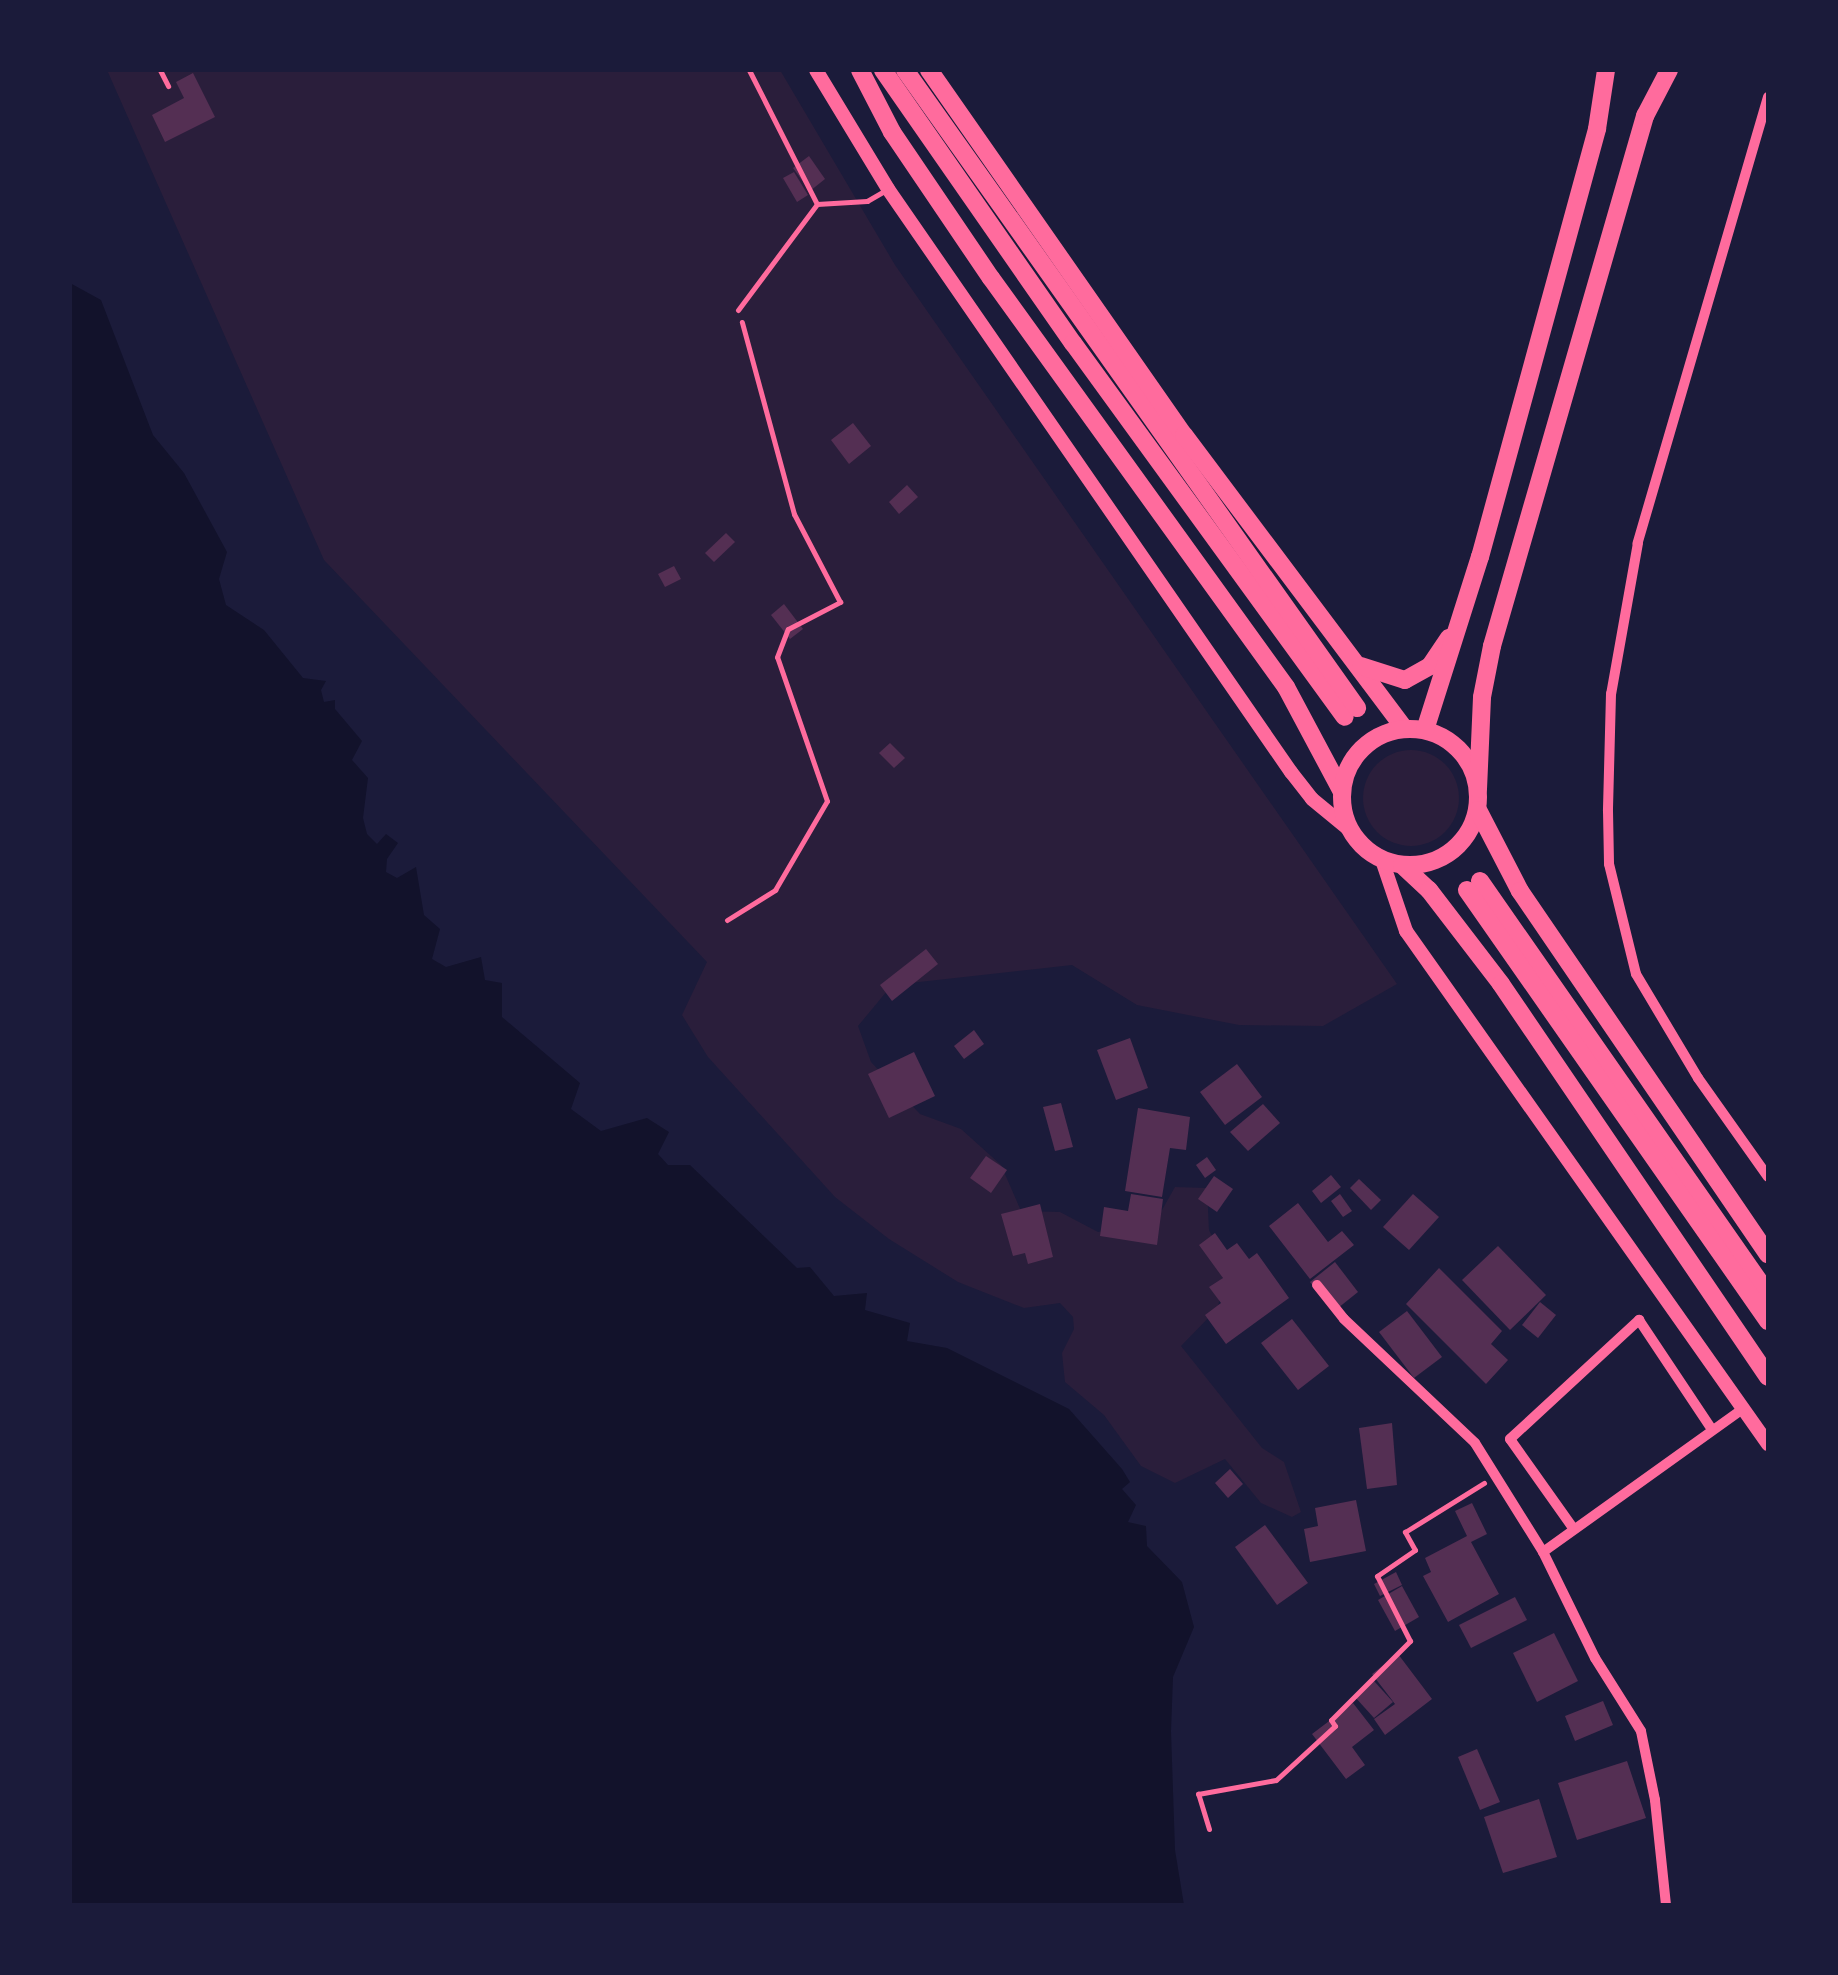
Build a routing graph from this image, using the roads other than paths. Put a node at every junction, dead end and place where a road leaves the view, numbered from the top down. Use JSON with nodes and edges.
{"nodes":[{"id":1,"x":749,"y":70,"type":"edge"},
{"id":2,"x":816,"y":70,"type":"edge"},
{"id":3,"x":860,"y":70,"type":"edge"},
{"id":4,"x":882,"y":70,"type":"edge"},
{"id":5,"x":905,"y":70,"type":"edge"},
{"id":6,"x":929,"y":70,"type":"edge"},
{"id":7,"x":1606,"y":70,"type":"edge"},
{"id":8,"x":1669,"y":70,"type":"edge"},
{"id":9,"x":1768,"y":97,"type":"edge"},
{"id":10,"x":888,"y":188,"type":"junction"},
{"id":11,"x":817,"y":204,"type":"junction"},
{"id":12,"x":738,"y":310,"type":"road end"},
{"id":13,"x":1464,"y":612,"type":"junction"},
{"id":14,"x":1352,"y":660,"type":"junction"},
{"id":15,"x":1404,"y":728,"type":"junction"},
{"id":16,"x":1424,"y":730,"type":"junction"},
{"id":17,"x":1478,"y":789,"type":"junction"},
{"id":18,"x":1341,"y":790,"type":"junction"},
{"id":19,"x":1478,"y":810,"type":"junction"},
{"id":20,"x":1350,"y":831,"type":"junction"},
{"id":21,"x":1382,"y":860,"type":"junction"},
{"id":22,"x":1402,"y":865,"type":"junction"},
{"id":23,"x":1768,"y":1177,"type":"edge"},
{"id":24,"x":1768,"y":1254,"type":"edge"},
{"id":25,"x":1317,"y":1285,"type":"dead end"},
{"id":26,"x":1768,"y":1294,"type":"edge"},
{"id":27,"x":1768,"y":1322,"type":"edge"},
{"id":28,"x":1768,"y":1378,"type":"edge"},
{"id":29,"x":1743,"y":1409,"type":"junction"},
{"id":30,"x":1711,"y":1428,"type":"junction"},
{"id":31,"x":1768,"y":1444,"type":"edge"},
{"id":32,"x":1573,"y":1528,"type":"junction"},
{"id":33,"x":1543,"y":1552,"type":"junction"},
{"id":34,"x":1666,"y":1905,"type":"edge"}],
"edges":[{"from":1,"to":11,"type":"lane"},
{"from":2,"to":10,"type":"street"},
{"from":3,"to":18,"type":"highway"},
{"from":4,"to":5,"type":"highway"},
{"from":6,"to":14,"type":"highway"},
{"from":7,"to":13,"type":"highway"},
{"from":8,"to":17,"type":"highway"},
{"from":9,"to":23,"type":"street"},
{"from":10,"to":11,"type":"lane"},
{"from":10,"to":20,"type":"street"},
{"from":11,"to":12,"type":"lane"},
{"from":13,"to":14,"type":"highway"},
{"from":13,"to":16,"type":"highway"},
{"from":14,"to":15,"type":"highway"},
{"from":15,"to":16,"type":"highway"},
{"from":15,"to":18,"type":"highway"},
{"from":16,"to":17,"type":"highway"},
{"from":17,"to":19,"type":"highway"},
{"from":18,"to":20,"type":"highway"},
{"from":19,"to":22,"type":"highway"},
{"from":19,"to":24,"type":"highway"},
{"from":20,"to":21,"type":"highway"},
{"from":21,"to":22,"type":"highway"},
{"from":21,"to":29,"type":"street"},
{"from":22,"to":28,"type":"highway"},
{"from":25,"to":33,"type":"street"},
{"from":26,"to":27,"type":"highway"},
{"from":29,"to":30,"type":"street"},
{"from":29,"to":31,"type":"street"},
{"from":30,"to":32,"type":"street"},
{"from":30,"to":32,"type":"street"},
{"from":32,"to":33,"type":"street"},
{"from":33,"to":34,"type":"street"}]}
